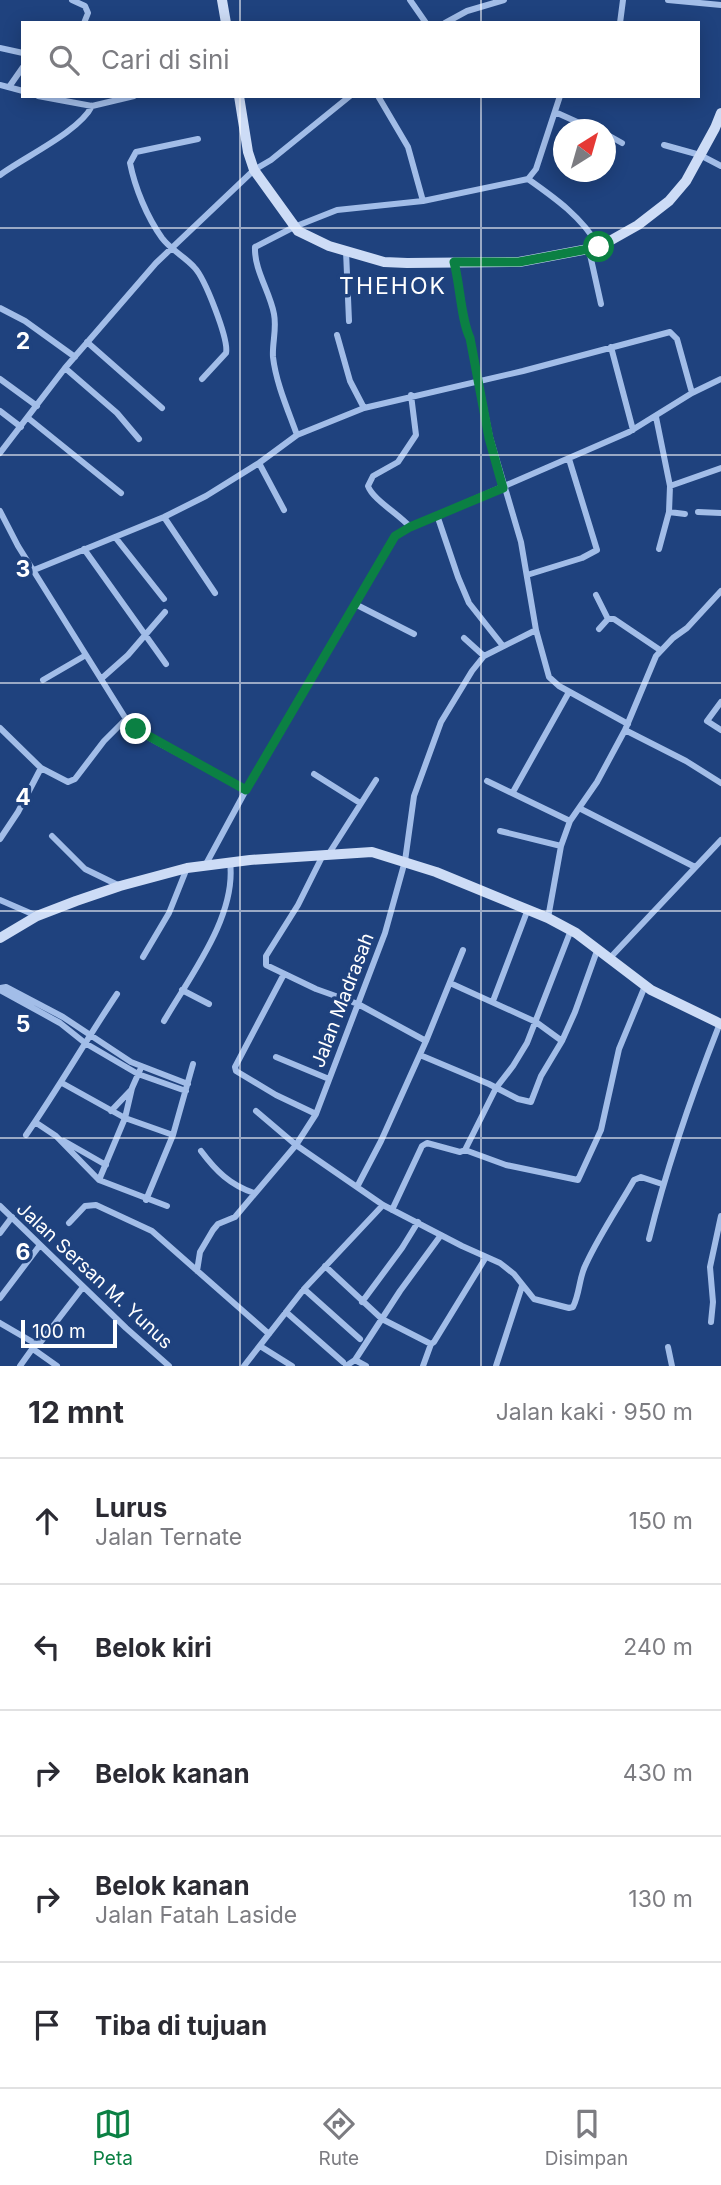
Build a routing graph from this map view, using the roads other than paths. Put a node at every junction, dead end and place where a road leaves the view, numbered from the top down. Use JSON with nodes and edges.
{"nodes":[{"id":1,"x":72,"y":0,"type":"edge"},
{"id":2,"x":222,"y":0,"type":"edge"},
{"id":3,"x":410,"y":0,"type":"edge"},
{"id":4,"x":502,"y":0,"type":"edge"},
{"id":5,"x":623,"y":0,"type":"edge"},
{"id":6,"x":668,"y":0,"type":"edge"},
{"id":7,"x":721,"y":5,"type":"edge"},
{"id":8,"x":85,"y":21,"type":"edge"},
{"id":9,"x":226,"y":21,"type":"edge"},
{"id":10,"x":425,"y":21,"type":"edge"},
{"id":11,"x":449,"y":21,"type":"edge"},
{"id":12,"x":620,"y":21,"type":"edge"},
{"id":13,"x":0,"y":48,"type":"edge"},
{"id":14,"x":21,"y":53,"type":"edge"},
{"id":15,"x":21,"y":70,"type":"edge"},
{"id":16,"x":0,"y":85,"type":"edge"},
{"id":17,"x":9,"y":87,"type":"junction"},
{"id":18,"x":21,"y":90,"type":"edge"},
{"id":19,"x":49,"y":98,"type":"edge"},
{"id":20,"x":126,"y":98,"type":"edge"},
{"id":21,"x":239,"y":98,"type":"edge"},
{"id":22,"x":348,"y":98,"type":"edge"},
{"id":23,"x":379,"y":98,"type":"edge"},
{"id":24,"x":559,"y":98,"type":"edge"},
{"id":25,"x":92,"y":106,"type":"junction"},
{"id":26,"x":555,"y":112,"type":"junction"},
{"id":27,"x":721,"y":113,"type":"edge"},
{"id":28,"x":571,"y":119,"type":"edge"},
{"id":29,"x":718,"y":129,"type":"edge"},
{"id":30,"x":198,"y":139,"type":"dead end"},
{"id":31,"x":616,"y":139,"type":"edge"},
{"id":32,"x":622,"y":142,"type":"dead end"},
{"id":33,"x":664,"y":145,"type":"dead end"},
{"id":34,"x":700,"y":155,"type":"junction"},
{"id":35,"x":721,"y":166,"type":"edge"},
{"id":36,"x":254,"y":170,"type":"junction"},
{"id":37,"x":0,"y":175,"type":"edge"},
{"id":38,"x":528,"y":179,"type":"junction"},
{"id":39,"x":423,"y":201,"type":"junction"},
{"id":40,"x":294,"y":226,"type":"junction"},
{"id":41,"x":594,"y":249,"type":"junction"},
{"id":42,"x":171,"y":250,"type":"junction"},
{"id":43,"x":346,"y":251,"type":"junction"},
{"id":44,"x":454,"y":262,"type":"junction"},
{"id":45,"x":601,"y":304,"type":"dead end"},
{"id":46,"x":0,"y":308,"type":"edge"},
{"id":47,"x":349,"y":321,"type":"dead end"},
{"id":48,"x":337,"y":335,"type":"dead end"},
{"id":49,"x":87,"y":342,"type":"junction"},
{"id":50,"x":611,"y":347,"type":"junction"},
{"id":51,"x":75,"y":357,"type":"junction"},
{"id":52,"x":65,"y":368,"type":"junction"},
{"id":53,"x":0,"y":379,"type":"edge"},
{"id":54,"x":202,"y":379,"type":"dead end"},
{"id":55,"x":721,"y":379,"type":"edge"},
{"id":56,"x":477,"y":380,"type":"junction"},
{"id":57,"x":692,"y":393,"type":"junction"},
{"id":58,"x":411,"y":396,"type":"junction"},
{"id":59,"x":37,"y":406,"type":"junction"},
{"id":60,"x":162,"y":408,"type":"dead end"},
{"id":61,"x":364,"y":408,"type":"junction"},
{"id":62,"x":0,"y":411,"type":"edge"},
{"id":63,"x":656,"y":416,"type":"junction"},
{"id":64,"x":28,"y":418,"type":"junction"},
{"id":65,"x":21,"y":427,"type":"junction"},
{"id":66,"x":633,"y":430,"type":"junction"},
{"id":67,"x":297,"y":435,"type":"junction"},
{"id":68,"x":139,"y":439,"type":"dead end"},
{"id":69,"x":0,"y":453,"type":"edge"},
{"id":70,"x":569,"y":458,"type":"junction"},
{"id":71,"x":259,"y":463,"type":"junction"},
{"id":72,"x":721,"y":468,"type":"edge"},
{"id":73,"x":670,"y":486,"type":"junction"},
{"id":74,"x":503,"y":488,"type":"junction"},
{"id":75,"x":121,"y":493,"type":"dead end"},
{"id":76,"x":284,"y":510,"type":"dead end"},
{"id":77,"x":0,"y":511,"type":"edge"},
{"id":78,"x":669,"y":512,"type":"junction"},
{"id":79,"x":698,"y":512,"type":"dead end"},
{"id":80,"x":721,"y":513,"type":"edge"},
{"id":81,"x":685,"y":514,"type":"dead end"},
{"id":82,"x":437,"y":515,"type":"junction"},
{"id":83,"x":164,"y":517,"type":"junction"},
{"id":84,"x":410,"y":527,"type":"junction"},
{"id":85,"x":115,"y":537,"type":"junction"},
{"id":86,"x":84,"y":549,"type":"junction"},
{"id":87,"x":659,"y":549,"type":"dead end"},
{"id":88,"x":34,"y":570,"type":"junction"},
{"id":89,"x":527,"y":575,"type":"junction"},
{"id":90,"x":721,"y":591,"type":"edge"},
{"id":91,"x":215,"y":593,"type":"dead end"},
{"id":92,"x":596,"y":595,"type":"dead end"},
{"id":93,"x":164,"y":599,"type":"dead end"},
{"id":94,"x":355,"y":604,"type":"junction"},
{"id":95,"x":165,"y":612,"type":"dead end"},
{"id":96,"x":608,"y":619,"type":"junction"},
{"id":97,"x":599,"y":629,"type":"dead end"},
{"id":98,"x":536,"y":630,"type":"junction"},
{"id":99,"x":414,"y":635,"type":"dead end"},
{"id":100,"x":145,"y":636,"type":"junction"},
{"id":101,"x":464,"y":638,"type":"dead end"},
{"id":102,"x":503,"y":646,"type":"junction"},
{"id":103,"x":660,"y":650,"type":"junction"},
{"id":104,"x":86,"y":655,"type":"junction"},
{"id":105,"x":484,"y":656,"type":"junction"},
{"id":106,"x":166,"y":664,"type":"dead end"},
{"id":107,"x":100,"y":679,"type":"junction"},
{"id":108,"x":43,"y":680,"type":"dead end"},
{"id":109,"x":569,"y":692,"type":"junction"},
{"id":110,"x":721,"y":702,"type":"edge"},
{"id":111,"x":126,"y":719,"type":"junction"},
{"id":112,"x":626,"y":727,"type":"junction"},
{"id":113,"x":0,"y":728,"type":"edge"},
{"id":114,"x":721,"y":730,"type":"edge"},
{"id":115,"x":41,"y":768,"type":"junction"},
{"id":116,"x":314,"y":774,"type":"dead end"},
{"id":117,"x":376,"y":780,"type":"dead end"},
{"id":118,"x":487,"y":781,"type":"dead end"},
{"id":119,"x":721,"y":783,"type":"edge"},
{"id":120,"x":246,"y":790,"type":"junction"},
{"id":121,"x":513,"y":792,"type":"junction"},
{"id":122,"x":360,"y":803,"type":"junction"},
{"id":123,"x":579,"y":808,"type":"junction"},
{"id":124,"x":570,"y":821,"type":"junction"},
{"id":125,"x":500,"y":831,"type":"dead end"},
{"id":126,"x":52,"y":836,"type":"dead end"},
{"id":127,"x":0,"y":839,"type":"edge"},
{"id":128,"x":721,"y":840,"type":"edge"},
{"id":129,"x":561,"y":846,"type":"junction"},
{"id":130,"x":326,"y":855,"type":"junction"},
{"id":131,"x":405,"y":861,"type":"junction"},
{"id":132,"x":230,"y":862,"type":"junction"},
{"id":133,"x":206,"y":864,"type":"junction"},
{"id":134,"x":695,"y":867,"type":"junction"},
{"id":135,"x":187,"y":868,"type":"junction"},
{"id":136,"x":120,"y":886,"type":"junction"},
{"id":137,"x":0,"y":900,"type":"edge"},
{"id":138,"x":528,"y":909,"type":"junction"},
{"id":139,"x":37,"y":916,"type":"junction"},
{"id":140,"x":548,"y":918,"type":"junction"},
{"id":141,"x":571,"y":930,"type":"junction"},
{"id":142,"x":0,"y":938,"type":"edge"},
{"id":143,"x":598,"y":948,"type":"junction"},
{"id":144,"x":463,"y":950,"type":"dead end"},
{"id":145,"x":143,"y":957,"type":"dead end"},
{"id":146,"x":609,"y":959,"type":"junction"},
{"id":147,"x":284,"y":974,"type":"junction"},
{"id":148,"x":450,"y":984,"type":"junction"},
{"id":149,"x":645,"y":986,"type":"junction"},
{"id":150,"x":0,"y":989,"type":"edge"},
{"id":151,"x":181,"y":990,"type":"junction"},
{"id":152,"x":117,"y":994,"type":"dead end"},
{"id":153,"x":493,"y":1001,"type":"junction"},
{"id":154,"x":209,"y":1004,"type":"dead end"},
{"id":155,"x":358,"y":1004,"type":"junction"},
{"id":156,"x":61,"y":1020,"type":"junction"},
{"id":157,"x":164,"y":1021,"type":"dead end"},
{"id":158,"x":536,"y":1022,"type":"junction"},
{"id":159,"x":720,"y":1023,"type":"edge"},
{"id":160,"x":90,"y":1034,"type":"junction"},
{"id":161,"x":426,"y":1041,"type":"junction"},
{"id":162,"x":562,"y":1041,"type":"junction"},
{"id":163,"x":85,"y":1043,"type":"junction"},
{"id":164,"x":420,"y":1055,"type":"junction"},
{"id":165,"x":275,"y":1057,"type":"dead end"},
{"id":166,"x":193,"y":1064,"type":"dead end"},
{"id":167,"x":140,"y":1070,"type":"junction"},
{"id":168,"x":329,"y":1079,"type":"junction"},
{"id":169,"x":62,"y":1083,"type":"junction"},
{"id":170,"x":496,"y":1087,"type":"junction"},
{"id":171,"x":132,"y":1088,"type":"junction"},
{"id":172,"x":187,"y":1088,"type":"junction"},
{"id":173,"x":111,"y":1111,"type":"junction"},
{"id":174,"x":256,"y":1111,"type":"dead end"},
{"id":175,"x":316,"y":1114,"type":"junction"},
{"id":176,"x":125,"y":1118,"type":"junction"},
{"id":177,"x":35,"y":1122,"type":"junction"},
{"id":178,"x":26,"y":1135,"type":"dead end"},
{"id":179,"x":173,"y":1135,"type":"junction"},
{"id":180,"x":56,"y":1136,"type":"junction"},
{"id":181,"x":296,"y":1145,"type":"junction"},
{"id":182,"x":466,"y":1150,"type":"junction"},
{"id":183,"x":201,"y":1151,"type":"dead end"},
{"id":184,"x":106,"y":1165,"type":"junction"},
{"id":185,"x":99,"y":1180,"type":"junction"},
{"id":186,"x":662,"y":1184,"type":"junction"},
{"id":187,"x":356,"y":1187,"type":"junction"},
{"id":188,"x":254,"y":1194,"type":"junction"},
{"id":189,"x":146,"y":1200,"type":"junction"},
{"id":190,"x":383,"y":1205,"type":"junction"},
{"id":191,"x":0,"y":1206,"type":"edge"},
{"id":192,"x":167,"y":1206,"type":"dead end"},
{"id":193,"x":392,"y":1210,"type":"junction"},
{"id":194,"x":721,"y":1216,"type":"edge"},
{"id":195,"x":12,"y":1217,"type":"junction"},
{"id":196,"x":69,"y":1223,"type":"dead end"},
{"id":197,"x":418,"y":1223,"type":"junction"},
{"id":198,"x":0,"y":1233,"type":"edge"},
{"id":199,"x":441,"y":1235,"type":"junction"},
{"id":200,"x":649,"y":1238,"type":"dead end"},
{"id":201,"x":40,"y":1245,"type":"junction"},
{"id":202,"x":486,"y":1257,"type":"junction"},
{"id":203,"x":325,"y":1266,"type":"junction"},
{"id":204,"x":197,"y":1271,"type":"junction"},
{"id":205,"x":522,"y":1286,"type":"junction"},
{"id":206,"x":83,"y":1287,"type":"junction"},
{"id":207,"x":304,"y":1289,"type":"junction"},
{"id":208,"x":0,"y":1298,"type":"edge"},
{"id":209,"x":362,"y":1302,"type":"junction"},
{"id":210,"x":286,"y":1312,"type":"junction"},
{"id":211,"x":382,"y":1319,"type":"junction"},
{"id":212,"x":711,"y":1322,"type":"dead end"},
{"id":213,"x":0,"y":1323,"type":"edge"},
{"id":214,"x":269,"y":1334,"type":"junction"},
{"id":215,"x":360,"y":1339,"type":"dead end"},
{"id":216,"x":431,"y":1344,"type":"junction"},
{"id":217,"x":35,"y":1346,"type":"junction"},
{"id":218,"x":260,"y":1346,"type":"junction"},
{"id":219,"x":668,"y":1347,"type":"dead end"},
{"id":220,"x":355,"y":1360,"type":"junction"},
{"id":221,"x":345,"y":1364,"type":"edge"},
{"id":222,"x":20,"y":1366,"type":"edge"},
{"id":223,"x":57,"y":1366,"type":"edge"},
{"id":224,"x":169,"y":1366,"type":"edge"},
{"id":225,"x":244,"y":1366,"type":"edge"},
{"id":226,"x":292,"y":1366,"type":"edge"},
{"id":227,"x":366,"y":1366,"type":"edge"},
{"id":228,"x":423,"y":1366,"type":"edge"},
{"id":229,"x":496,"y":1366,"type":"edge"},
{"id":230,"x":672,"y":1366,"type":"edge"}],
"edges":[{"from":1,"to":8,"type":"street"},
{"from":2,"to":9,"type":"main road"},
{"from":3,"to":10,"type":"street"},
{"from":4,"to":11,"type":"street"},
{"from":5,"to":12,"type":"street"},
{"from":6,"to":7,"type":"street"},
{"from":13,"to":14,"type":"street"},
{"from":15,"to":17,"type":"street"},
{"from":16,"to":17,"type":"street"},
{"from":17,"to":18,"type":"street"},
{"from":19,"to":25,"type":"street"},
{"from":20,"to":25,"type":"street"},
{"from":21,"to":36,"type":"main road"},
{"from":22,"to":36,"type":"street"},
{"from":23,"to":39,"type":"street"},
{"from":24,"to":26,"type":"street"},
{"from":25,"to":37,"type":"street"},
{"from":26,"to":28,"type":"street"},
{"from":26,"to":38,"type":"street"},
{"from":27,"to":29,"type":"main road"},
{"from":29,"to":34,"type":"main road"},
{"from":30,"to":42,"type":"street"},
{"from":31,"to":32,"type":"street"},
{"from":33,"to":34,"type":"street"},
{"from":34,"to":35,"type":"street"},
{"from":34,"to":41,"type":"main road"},
{"from":36,"to":40,"type":"main road"},
{"from":36,"to":42,"type":"street"},
{"from":38,"to":39,"type":"street"},
{"from":38,"to":41,"type":"street"},
{"from":39,"to":40,"type":"street"},
{"from":40,"to":43,"type":"main road"},
{"from":40,"to":67,"type":"street"},
{"from":41,"to":44,"type":"main road"},
{"from":41,"to":45,"type":"street"},
{"from":42,"to":49,"type":"street"},
{"from":42,"to":54,"type":"street"},
{"from":43,"to":44,"type":"main road"},
{"from":43,"to":47,"type":"street"},
{"from":44,"to":56,"type":"street"},
{"from":46,"to":51,"type":"street"},
{"from":48,"to":61,"type":"street"},
{"from":49,"to":51,"type":"street"},
{"from":49,"to":60,"type":"street"},
{"from":50,"to":56,"type":"street"},
{"from":50,"to":57,"type":"street"},
{"from":50,"to":66,"type":"street"},
{"from":51,"to":52,"type":"street"},
{"from":52,"to":59,"type":"street"},
{"from":52,"to":68,"type":"street"},
{"from":53,"to":59,"type":"street"},
{"from":55,"to":57,"type":"street"},
{"from":56,"to":58,"type":"street"},
{"from":56,"to":74,"type":"street"},
{"from":57,"to":63,"type":"street"},
{"from":58,"to":61,"type":"street"},
{"from":58,"to":84,"type":"street"},
{"from":59,"to":64,"type":"street"},
{"from":61,"to":67,"type":"street"},
{"from":62,"to":65,"type":"street"},
{"from":63,"to":66,"type":"street"},
{"from":63,"to":73,"type":"street"},
{"from":64,"to":65,"type":"street"},
{"from":64,"to":75,"type":"street"},
{"from":65,"to":69,"type":"street"},
{"from":66,"to":70,"type":"street"},
{"from":67,"to":71,"type":"street"},
{"from":70,"to":74,"type":"street"},
{"from":70,"to":89,"type":"street"},
{"from":71,"to":76,"type":"street"},
{"from":71,"to":83,"type":"street"},
{"from":72,"to":73,"type":"street"},
{"from":73,"to":78,"type":"street"},
{"from":74,"to":82,"type":"street"},
{"from":74,"to":89,"type":"street"},
{"from":77,"to":88,"type":"street"},
{"from":78,"to":81,"type":"street"},
{"from":78,"to":87,"type":"street"},
{"from":79,"to":80,"type":"street"},
{"from":82,"to":84,"type":"street"},
{"from":82,"to":102,"type":"street"},
{"from":83,"to":85,"type":"street"},
{"from":83,"to":91,"type":"street"},
{"from":84,"to":94,"type":"street"},
{"from":85,"to":86,"type":"street"},
{"from":85,"to":93,"type":"street"},
{"from":86,"to":88,"type":"street"},
{"from":86,"to":100,"type":"street"},
{"from":88,"to":104,"type":"street"},
{"from":89,"to":98,"type":"street"},
{"from":90,"to":103,"type":"street"},
{"from":92,"to":96,"type":"street"},
{"from":94,"to":99,"type":"street"},
{"from":94,"to":120,"type":"street"},
{"from":95,"to":100,"type":"street"},
{"from":96,"to":97,"type":"street"},
{"from":96,"to":103,"type":"street"},
{"from":98,"to":102,"type":"street"},
{"from":98,"to":109,"type":"street"},
{"from":100,"to":106,"type":"street"},
{"from":100,"to":107,"type":"street"},
{"from":101,"to":105,"type":"street"},
{"from":102,"to":105,"type":"street"},
{"from":103,"to":112,"type":"street"},
{"from":104,"to":107,"type":"street"},
{"from":104,"to":108,"type":"street"},
{"from":105,"to":131,"type":"street","name":"Jalan Madrasah"},
{"from":107,"to":111,"type":"street"},
{"from":109,"to":112,"type":"street"},
{"from":109,"to":121,"type":"street"},
{"from":110,"to":114,"type":"street"},
{"from":111,"to":115,"type":"street"},
{"from":111,"to":120,"type":"street"},
{"from":112,"to":119,"type":"street"},
{"from":112,"to":123,"type":"street"},
{"from":113,"to":115,"type":"street"},
{"from":115,"to":127,"type":"street"},
{"from":116,"to":122,"type":"street"},
{"from":117,"to":122,"type":"street"},
{"from":118,"to":121,"type":"street"},
{"from":120,"to":133,"type":"street"},
{"from":121,"to":124,"type":"street"},
{"from":122,"to":130,"type":"street"},
{"from":123,"to":124,"type":"street"},
{"from":123,"to":134,"type":"street"},
{"from":124,"to":129,"type":"street"},
{"from":125,"to":129,"type":"street"},
{"from":126,"to":136,"type":"street"},
{"from":128,"to":134,"type":"street"},
{"from":129,"to":140,"type":"street"},
{"from":130,"to":131,"type":"main road"},
{"from":130,"to":132,"type":"main road"},
{"from":130,"to":147,"type":"street"},
{"from":131,"to":138,"type":"main road"},
{"from":131,"to":155,"type":"street","name":"Jalan Madrasah"},
{"from":132,"to":133,"type":"main road"},
{"from":132,"to":151,"type":"street"},
{"from":133,"to":135,"type":"main road"},
{"from":134,"to":146,"type":"street"},
{"from":135,"to":136,"type":"main road"},
{"from":135,"to":145,"type":"street"},
{"from":136,"to":139,"type":"main road"},
{"from":137,"to":139,"type":"street"},
{"from":138,"to":140,"type":"main road"},
{"from":138,"to":153,"type":"street"},
{"from":139,"to":142,"type":"main road"},
{"from":140,"to":141,"type":"main road"},
{"from":141,"to":143,"type":"main road"},
{"from":141,"to":158,"type":"street"},
{"from":143,"to":146,"type":"main road"},
{"from":143,"to":162,"type":"street"},
{"from":144,"to":148,"type":"street"},
{"from":146,"to":149,"type":"main road"},
{"from":147,"to":155,"type":"street"},
{"from":147,"to":175,"type":"street"},
{"from":148,"to":153,"type":"street"},
{"from":148,"to":161,"type":"street"},
{"from":149,"to":159,"type":"main road"},
{"from":149,"to":182,"type":"street"},
{"from":150,"to":156,"type":"street"},
{"from":151,"to":154,"type":"street"},
{"from":151,"to":157,"type":"street"},
{"from":152,"to":160,"type":"street"},
{"from":153,"to":158,"type":"street"},
{"from":155,"to":161,"type":"street"},
{"from":155,"to":168,"type":"street","name":"Jalan Madrasah"},
{"from":156,"to":160,"type":"street"},
{"from":156,"to":163,"type":"street"},
{"from":158,"to":162,"type":"street"},
{"from":158,"to":170,"type":"street"},
{"from":159,"to":186,"type":"street"},
{"from":160,"to":163,"type":"street"},
{"from":160,"to":167,"type":"street"},
{"from":161,"to":164,"type":"street"},
{"from":162,"to":170,"type":"street"},
{"from":163,"to":167,"type":"street"},
{"from":163,"to":169,"type":"street"},
{"from":164,"to":170,"type":"street"},
{"from":164,"to":187,"type":"street"},
{"from":165,"to":168,"type":"street"},
{"from":166,"to":172,"type":"street"},
{"from":167,"to":171,"type":"street"},
{"from":167,"to":172,"type":"street"},
{"from":168,"to":175,"type":"street","name":"Jalan Madrasah"},
{"from":169,"to":173,"type":"street"},
{"from":169,"to":177,"type":"street"},
{"from":170,"to":182,"type":"street"},
{"from":171,"to":173,"type":"street"},
{"from":171,"to":176,"type":"street"},
{"from":172,"to":179,"type":"street"},
{"from":173,"to":176,"type":"street"},
{"from":174,"to":181,"type":"street"},
{"from":175,"to":181,"type":"street","name":"Jalan Madrasah"},
{"from":176,"to":179,"type":"street"},
{"from":176,"to":184,"type":"street"},
{"from":177,"to":178,"type":"street"},
{"from":177,"to":180,"type":"street"},
{"from":179,"to":189,"type":"street"},
{"from":180,"to":184,"type":"street"},
{"from":180,"to":185,"type":"street"},
{"from":181,"to":187,"type":"street"},
{"from":181,"to":188,"type":"street","name":"Jalan Madrasah"},
{"from":182,"to":193,"type":"street"},
{"from":183,"to":188,"type":"street"},
{"from":184,"to":185,"type":"street"},
{"from":185,"to":189,"type":"street"},
{"from":186,"to":200,"type":"street"},
{"from":186,"to":205,"type":"street"},
{"from":187,"to":190,"type":"street"},
{"from":188,"to":204,"type":"street","name":"Jalan Madrasah"},
{"from":189,"to":192,"type":"street"},
{"from":190,"to":193,"type":"street"},
{"from":190,"to":203,"type":"street"},
{"from":191,"to":195,"type":"street","name":"Jalan Sersan M. Yunus"},
{"from":193,"to":197,"type":"street"},
{"from":194,"to":212,"type":"street"},
{"from":195,"to":198,"type":"street"},
{"from":195,"to":201,"type":"street","name":"Jalan Sersan M. Yunus"},
{"from":196,"to":204,"type":"street"},
{"from":197,"to":199,"type":"street"},
{"from":197,"to":209,"type":"street"},
{"from":199,"to":202,"type":"street"},
{"from":199,"to":211,"type":"street"},
{"from":201,"to":206,"type":"street","name":"Jalan Sersan M. Yunus"},
{"from":201,"to":208,"type":"street"},
{"from":202,"to":205,"type":"street"},
{"from":202,"to":216,"type":"street"},
{"from":203,"to":207,"type":"street"},
{"from":203,"to":209,"type":"street"},
{"from":204,"to":214,"type":"street"},
{"from":205,"to":229,"type":"street"},
{"from":206,"to":217,"type":"street"},
{"from":206,"to":224,"type":"street","name":"Jalan Sersan M. Yunus"},
{"from":207,"to":210,"type":"street"},
{"from":207,"to":215,"type":"street"},
{"from":209,"to":211,"type":"street"},
{"from":210,"to":214,"type":"street"},
{"from":210,"to":221,"type":"street"},
{"from":211,"to":216,"type":"street"},
{"from":211,"to":220,"type":"street"},
{"from":213,"to":217,"type":"street"},
{"from":214,"to":218,"type":"street"},
{"from":216,"to":228,"type":"street"},
{"from":217,"to":222,"type":"street"},
{"from":217,"to":223,"type":"street"},
{"from":218,"to":225,"type":"street"},
{"from":218,"to":226,"type":"street"},
{"from":219,"to":230,"type":"street"},
{"from":220,"to":221,"type":"street"},
{"from":220,"to":227,"type":"street"}]}
